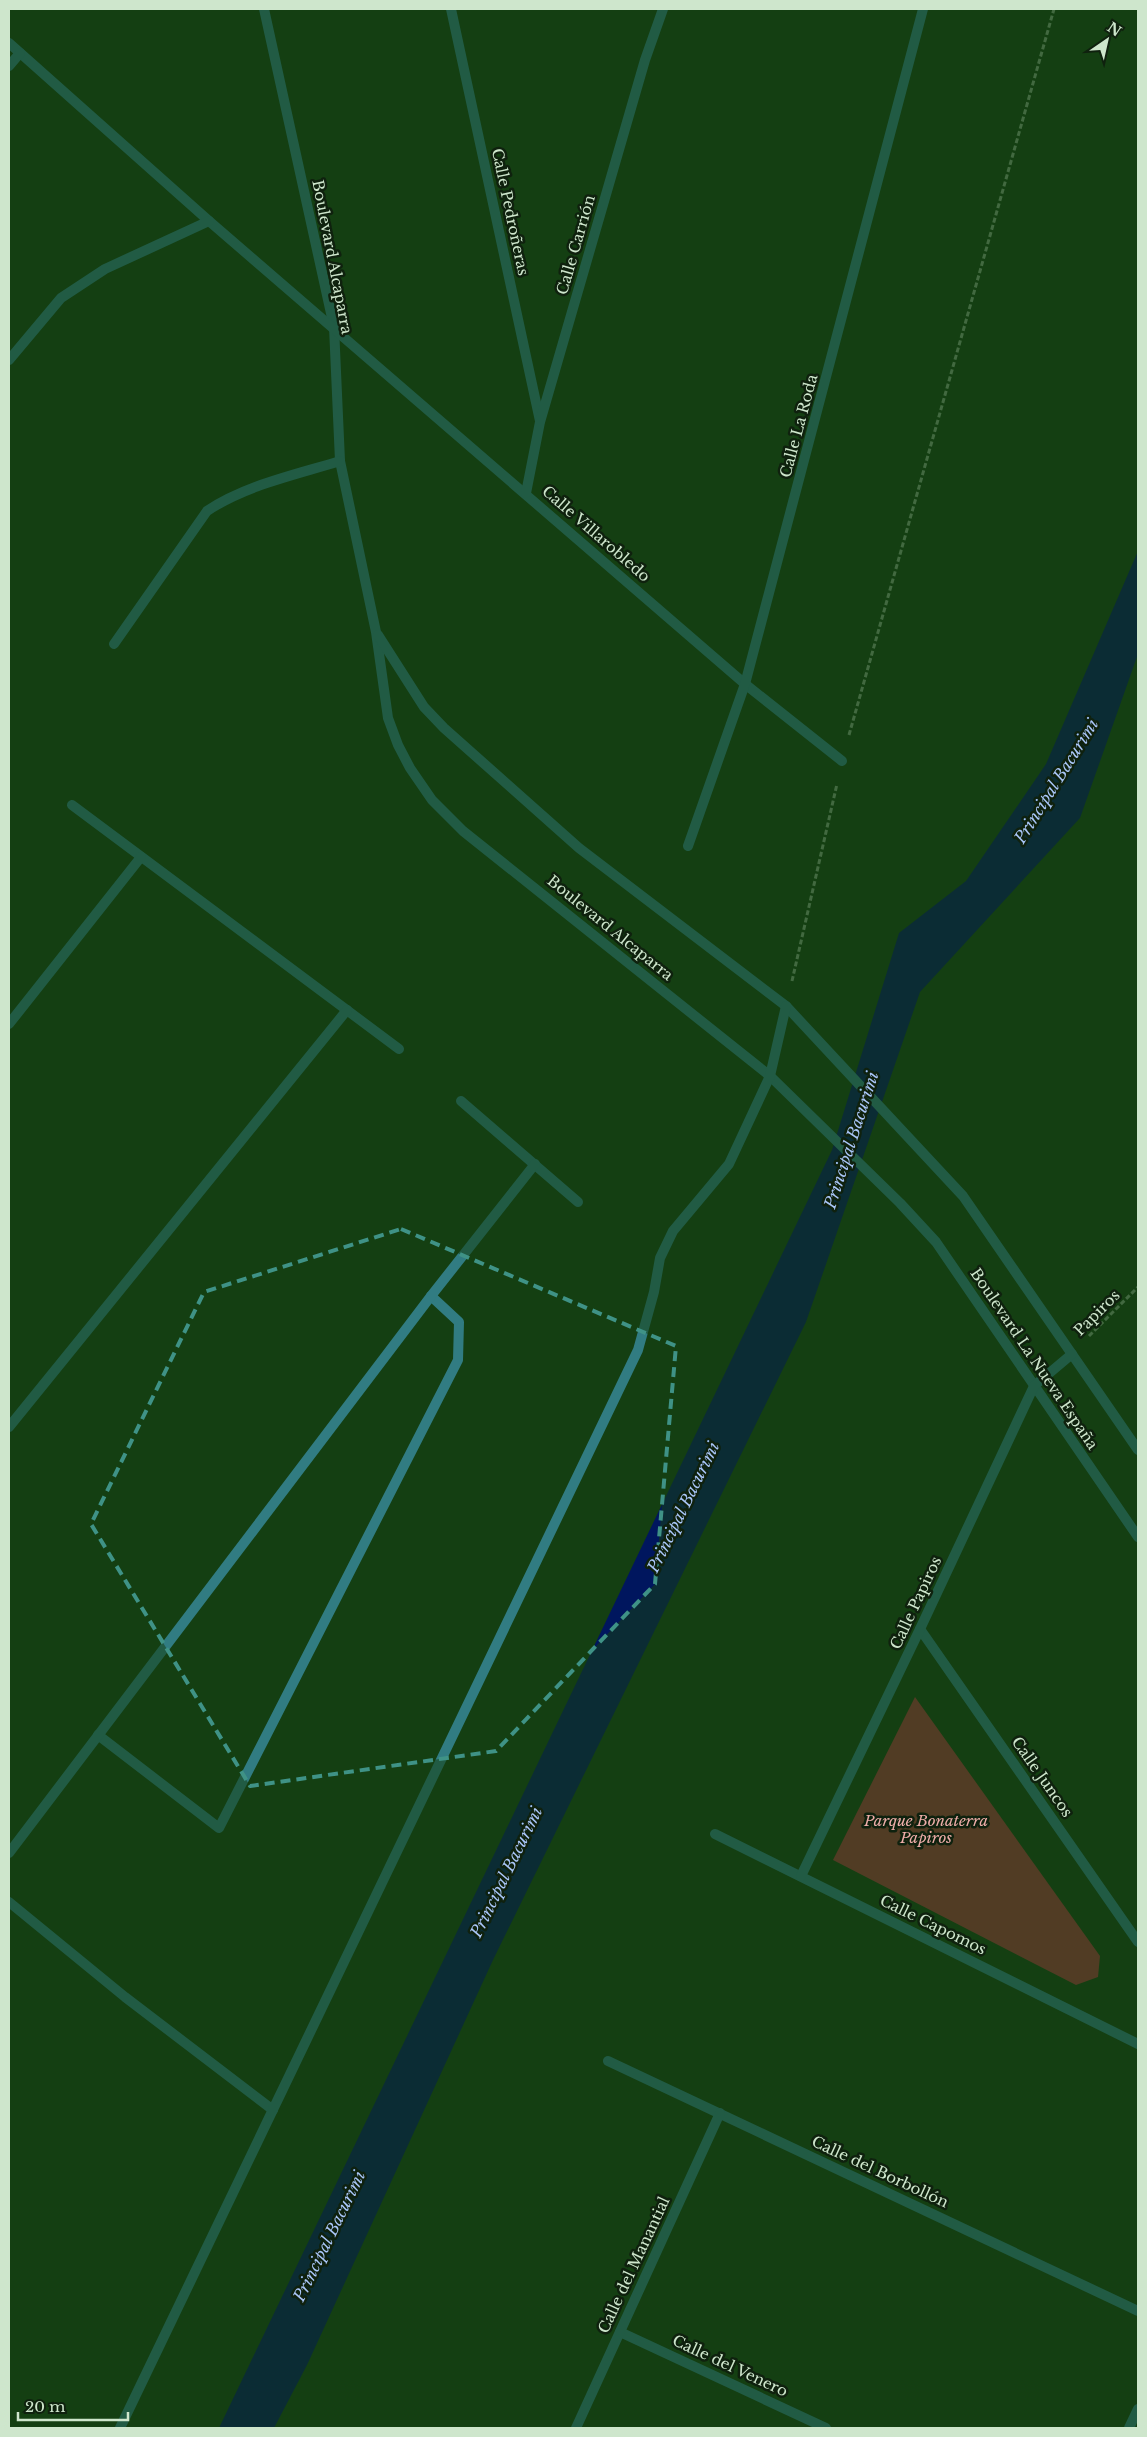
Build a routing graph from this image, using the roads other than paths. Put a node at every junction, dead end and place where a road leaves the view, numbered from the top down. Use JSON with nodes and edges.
{"nodes":[{"id":1,"x":264,"y":9,"type":"edge"},
{"id":2,"x":451,"y":9,"type":"edge"},
{"id":3,"x":663,"y":9,"type":"edge"},
{"id":4,"x":923,"y":9,"type":"edge"},
{"id":5,"x":9,"y":43,"type":"edge"},
{"id":6,"x":20,"y":53,"type":"junction"},
{"id":7,"x":9,"y":66,"type":"edge"},
{"id":8,"x":209,"y":221,"type":"junction"},
{"id":9,"x":334,"y":327,"type":"junction"},
{"id":10,"x":9,"y":360,"type":"edge"},
{"id":11,"x":540,"y":422,"type":"junction"},
{"id":12,"x":340,"y":461,"type":"junction"},
{"id":13,"x":526,"y":493,"type":"junction"},
{"id":14,"x":376,"y":632,"type":"junction"},
{"id":15,"x":114,"y":644,"type":"dead end"},
{"id":16,"x":745,"y":684,"type":"junction"},
{"id":17,"x":842,"y":761,"type":"road end"},
{"id":18,"x":72,"y":805,"type":"dead end"},
{"id":19,"x":688,"y":846,"type":"dead end"},
{"id":20,"x":141,"y":857,"type":"junction"},
{"id":21,"x":786,"y":1006,"type":"junction"},
{"id":22,"x":347,"y":1010,"type":"junction"},
{"id":23,"x":9,"y":1024,"type":"edge"},
{"id":24,"x":399,"y":1049,"type":"dead end"},
{"id":25,"x":770,"y":1076,"type":"junction"},
{"id":26,"x":461,"y":1101,"type":"dead end"},
{"id":27,"x":535,"y":1164,"type":"junction"},
{"id":28,"x":578,"y":1202,"type":"dead end"},
{"id":29,"x":900,"y":1203,"type":"joint"},
{"id":30,"x":431,"y":1296,"type":"junction"},
{"id":31,"x":1072,"y":1354,"type":"junction"},
{"id":32,"x":1034,"y":1386,"type":"junction"},
{"id":33,"x":9,"y":1427,"type":"edge"},
{"id":34,"x":1138,"y":1450,"type":"edge"},
{"id":35,"x":1138,"y":1535,"type":"edge"},
{"id":36,"x":920,"y":1630,"type":"junction"},
{"id":37,"x":98,"y":1735,"type":"junction"},
{"id":38,"x":715,"y":1834,"type":"dead end"},
{"id":39,"x":9,"y":1853,"type":"edge"},
{"id":40,"x":801,"y":1876,"type":"junction"},
{"id":41,"x":9,"y":1902,"type":"edge"},
{"id":42,"x":1138,"y":1942,"type":"edge"},
{"id":43,"x":1138,"y":2044,"type":"edge"},
{"id":44,"x":608,"y":2061,"type":"dead end"},
{"id":45,"x":273,"y":2110,"type":"junction"},
{"id":46,"x":720,"y":2113,"type":"junction"},
{"id":47,"x":1138,"y":2311,"type":"edge"},
{"id":48,"x":620,"y":2332,"type":"junction"},
{"id":49,"x":1138,"y":2409,"type":"edge"},
{"id":50,"x":120,"y":2428,"type":"edge"},
{"id":51,"x":576,"y":2428,"type":"edge"},
{"id":52,"x":826,"y":2428,"type":"edge"},
{"id":53,"x":1129,"y":2428,"type":"edge"}],
"edges":[{"from":1,"to":9,"type":"street","name":"Boulevard Alcaparra"},
{"from":2,"to":11,"type":"street","name":"Calle Pedroñeras"},
{"from":3,"to":11,"type":"street","name":"Calle Carrión"},
{"from":4,"to":16,"type":"street","name":"Calle La Roda"},
{"from":5,"to":6,"type":"street","name":"Calle Villarobledo"},
{"from":6,"to":7,"type":"street"},
{"from":6,"to":8,"type":"street","name":"Calle Villarobledo"},
{"from":8,"to":9,"type":"street","name":"Calle Villarobledo"},
{"from":8,"to":10,"type":"street"},
{"from":9,"to":12,"type":"street","name":"Boulevard Alcaparra"},
{"from":9,"to":13,"type":"street","name":"Calle Villarobledo"},
{"from":11,"to":13,"type":"street","name":"Calle Carrión"},
{"from":12,"to":14,"type":"street","name":"Boulevard Alcaparra"},
{"from":12,"to":15,"type":"street"},
{"from":13,"to":16,"type":"street","name":"Calle Villarobledo"},
{"from":14,"to":21,"type":"street","name":"Boulevard Alcaparra"},
{"from":14,"to":25,"type":"street","name":"Boulevard Alcaparra"},
{"from":16,"to":17,"type":"street","name":"Calle Villarobledo"},
{"from":16,"to":19,"type":"street","name":"Calle La Roda"},
{"from":18,"to":20,"type":"street"},
{"from":20,"to":22,"type":"street"},
{"from":20,"to":23,"type":"street"},
{"from":21,"to":25,"type":"street"},
{"from":21,"to":31,"type":"street","name":"Boulevard Alcaparra"},
{"from":22,"to":24,"type":"street"},
{"from":22,"to":33,"type":"street"},
{"from":25,"to":29,"type":"street","name":"Boulevard Alcaparra"},
{"from":25,"to":45,"type":"street"},
{"from":26,"to":27,"type":"street"},
{"from":27,"to":28,"type":"street"},
{"from":27,"to":30,"type":"street"},
{"from":29,"to":32,"type":"street","name":"Boulevard La Nueva España"},
{"from":30,"to":37,"type":"street"},
{"from":30,"to":37,"type":"street"},
{"from":31,"to":32,"type":"street","name":"Calle Papiros"},
{"from":31,"to":34,"type":"street"},
{"from":32,"to":35,"type":"street","name":"Boulevard La Nueva España"},
{"from":32,"to":36,"type":"street","name":"Calle Papiros"},
{"from":36,"to":40,"type":"street","name":"Calle Papiros"},
{"from":36,"to":42,"type":"street","name":"Calle Juncos"},
{"from":37,"to":39,"type":"street"},
{"from":38,"to":40,"type":"street","name":"Calle Capomos"},
{"from":40,"to":43,"type":"street","name":"Calle Capomos"},
{"from":41,"to":45,"type":"street"},
{"from":44,"to":46,"type":"street","name":"Calle del Borbollón"},
{"from":45,"to":50,"type":"street"},
{"from":46,"to":47,"type":"street","name":"Calle del Borbollón"},
{"from":46,"to":48,"type":"street","name":"Calle del Manantial"},
{"from":48,"to":51,"type":"street","name":"Calle del Manantial"},
{"from":48,"to":52,"type":"street","name":"Calle del Venero"},
{"from":49,"to":53,"type":"street"}]}
